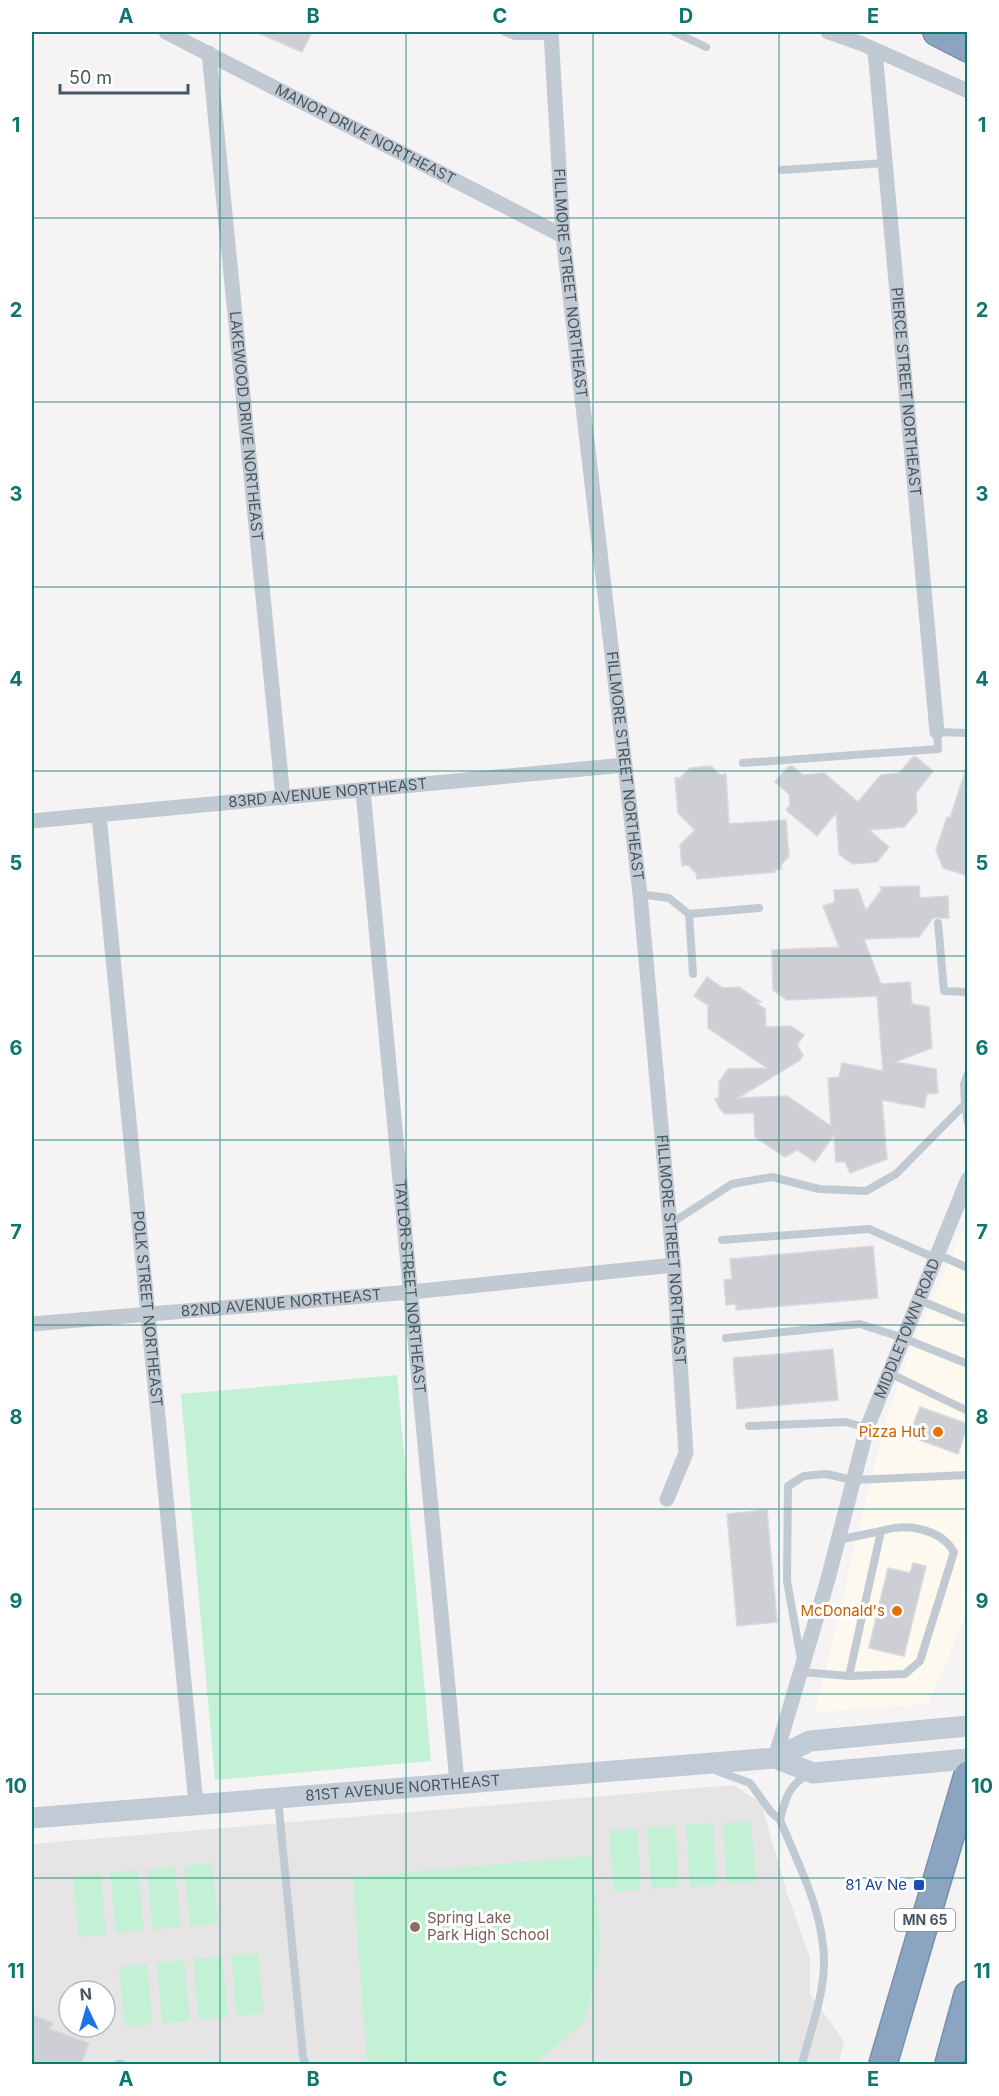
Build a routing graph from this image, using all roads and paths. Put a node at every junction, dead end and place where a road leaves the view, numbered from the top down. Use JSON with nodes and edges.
{"nodes":[{"id":1,"x":166,"y":32,"type":"edge"},
{"id":2,"x":505,"y":32,"type":"edge"},
{"id":3,"x":674,"y":32,"type":"edge"},
{"id":4,"x":828,"y":32,"type":"edge"},
{"id":5,"x":937,"y":32,"type":"edge"},
{"id":6,"x":551,"y":34,"type":"edge"},
{"id":7,"x":706,"y":46,"type":"dead end"},
{"id":8,"x":968,"y":48,"type":"edge"},
{"id":9,"x":875,"y":51,"type":"junction"},
{"id":10,"x":209,"y":53,"type":"junction"},
{"id":11,"x":968,"y":91,"type":"edge"},
{"id":12,"x":885,"y":163,"type":"junction"},
{"id":13,"x":782,"y":170,"type":"dead end"},
{"id":14,"x":563,"y":236,"type":"junction"},
{"id":15,"x":937,"y":732,"type":"junction"},
{"id":16,"x":968,"y":733,"type":"edge"},
{"id":17,"x":743,"y":764,"type":"dead end"},
{"id":18,"x":625,"y":765,"type":"junction"},
{"id":19,"x":363,"y":791,"type":"junction"},
{"id":20,"x":283,"y":798,"type":"junction"},
{"id":21,"x":99,"y":815,"type":"junction"},
{"id":22,"x":32,"y":821,"type":"edge"},
{"id":23,"x":640,"y":894,"type":"junction"},
{"id":24,"x":759,"y":908,"type":"dead end"},
{"id":25,"x":689,"y":914,"type":"junction"},
{"id":26,"x":938,"y":923,"type":"dead end"},
{"id":27,"x":693,"y":974,"type":"dead end"},
{"id":28,"x":968,"y":992,"type":"edge"},
{"id":29,"x":968,"y":1073,"type":"edge"},
{"id":30,"x":965,"y":1104,"type":"junction"},
{"id":31,"x":968,"y":1123,"type":"edge"},
{"id":32,"x":968,"y":1179,"type":"edge"},
{"id":33,"x":670,"y":1224,"type":"junction"},
{"id":34,"x":722,"y":1240,"type":"dead end"},
{"id":35,"x":936,"y":1256,"type":"junction"},
{"id":36,"x":674,"y":1265,"type":"junction"},
{"id":37,"x":968,"y":1268,"type":"edge"},
{"id":38,"x":411,"y":1292,"type":"junction"},
{"id":39,"x":918,"y":1299,"type":"junction"},
{"id":40,"x":148,"y":1315,"type":"junction"},
{"id":41,"x":968,"y":1320,"type":"edge"},
{"id":42,"x":32,"y":1324,"type":"edge"},
{"id":43,"x":726,"y":1338,"type":"dead end"},
{"id":44,"x":903,"y":1338,"type":"junction"},
{"id":45,"x":968,"y":1364,"type":"edge"},
{"id":46,"x":889,"y":1373,"type":"junction"},
{"id":47,"x":968,"y":1411,"type":"edge"},
{"id":48,"x":749,"y":1426,"type":"dead end"},
{"id":49,"x":867,"y":1428,"type":"junction"},
{"id":50,"x":968,"y":1475,"type":"edge"},
{"id":51,"x":854,"y":1480,"type":"junction"},
{"id":52,"x":667,"y":1499,"type":"dead end"},
{"id":53,"x":881,"y":1532,"type":"junction"},
{"id":54,"x":838,"y":1540,"type":"junction"},
{"id":55,"x":802,"y":1669,"type":"junction"},
{"id":56,"x":849,"y":1676,"type":"junction"},
{"id":57,"x":968,"y":1726,"type":"edge"},
{"id":58,"x":775,"y":1758,"type":"junction"},
{"id":59,"x":968,"y":1758,"type":"edge"},
{"id":60,"x":693,"y":1765,"type":"junction"},
{"id":61,"x":813,"y":1773,"type":"junction"},
{"id":62,"x":968,"y":1775,"type":"edge"},
{"id":63,"x":457,"y":1782,"type":"junction"},
{"id":64,"x":277,"y":1797,"type":"junction"},
{"id":65,"x":196,"y":1804,"type":"junction"},
{"id":66,"x":32,"y":1818,"type":"edge"},
{"id":67,"x":780,"y":1820,"type":"junction"},
{"id":68,"x":968,"y":1995,"type":"edge"},
{"id":69,"x":304,"y":2064,"type":"edge"},
{"id":70,"x":802,"y":2064,"type":"edge"},
{"id":71,"x":883,"y":2064,"type":"edge"},
{"id":72,"x":949,"y":2064,"type":"edge"}],
"edges":[{"from":1,"to":10,"type":"street","name":"MANOR DRIVE NORTHEAST"},
{"from":2,"to":6,"type":"lane"},
{"from":3,"to":7,"type":"lane"},
{"from":4,"to":9,"type":"street"},
{"from":5,"to":8,"type":"highway"},
{"from":6,"to":14,"type":"street","name":"FILLMORE STREET NORTHEAST"},
{"from":9,"to":11,"type":"street"},
{"from":9,"to":12,"type":"street","name":"PIERCE STREET NORTHEAST"},
{"from":10,"to":14,"type":"street","name":"MANOR DRIVE NORTHEAST"},
{"from":10,"to":20,"type":"street","name":"LAKEWOOD DRIVE NORTHEAST"},
{"from":12,"to":13,"type":"lane"},
{"from":12,"to":15,"type":"street","name":"PIERCE STREET NORTHEAST"},
{"from":14,"to":18,"type":"street","name":"FILLMORE STREET NORTHEAST"},
{"from":15,"to":16,"type":"lane"},
{"from":15,"to":17,"type":"lane"},
{"from":18,"to":19,"type":"street","name":"83RD AVENUE NORTHEAST"},
{"from":18,"to":23,"type":"street","name":"FILLMORE STREET NORTHEAST"},
{"from":19,"to":20,"type":"street","name":"83RD AVENUE NORTHEAST"},
{"from":19,"to":38,"type":"street","name":"TAYLOR STREET NORTHEAST"},
{"from":20,"to":21,"type":"street","name":"83RD AVENUE NORTHEAST"},
{"from":21,"to":22,"type":"street","name":"83RD AVENUE NORTHEAST"},
{"from":21,"to":40,"type":"street","name":"POLK STREET NORTHEAST"},
{"from":23,"to":25,"type":"lane"},
{"from":23,"to":33,"type":"street","name":"FILLMORE STREET NORTHEAST"},
{"from":24,"to":25,"type":"lane"},
{"from":25,"to":27,"type":"lane"},
{"from":26,"to":28,"type":"lane"},
{"from":29,"to":30,"type":"lane"},
{"from":30,"to":31,"type":"lane"},
{"from":30,"to":33,"type":"lane"},
{"from":32,"to":35,"type":"street","name":"MIDDLETOWN ROAD"},
{"from":33,"to":36,"type":"street","name":"FILLMORE STREET NORTHEAST"},
{"from":34,"to":35,"type":"lane"},
{"from":35,"to":37,"type":"lane"},
{"from":35,"to":39,"type":"street","name":"MIDDLETOWN ROAD"},
{"from":36,"to":38,"type":"street","name":"82ND AVENUE NORTHEAST"},
{"from":36,"to":52,"type":"street","name":"FILLMORE STREET NORTHEAST"},
{"from":38,"to":40,"type":"street","name":"82ND AVENUE NORTHEAST"},
{"from":38,"to":63,"type":"street","name":"TAYLOR STREET NORTHEAST"},
{"from":39,"to":41,"type":"lane"},
{"from":39,"to":44,"type":"street","name":"MIDDLETOWN ROAD"},
{"from":40,"to":42,"type":"street","name":"82ND AVENUE NORTHEAST"},
{"from":40,"to":65,"type":"street","name":"POLK STREET NORTHEAST"},
{"from":43,"to":44,"type":"lane"},
{"from":44,"to":45,"type":"lane"},
{"from":44,"to":46,"type":"street","name":"MIDDLETOWN ROAD"},
{"from":46,"to":47,"type":"lane"},
{"from":46,"to":49,"type":"street","name":"MIDDLETOWN ROAD"},
{"from":48,"to":49,"type":"lane"},
{"from":49,"to":51,"type":"street","name":"MIDDLETOWN ROAD"},
{"from":50,"to":51,"type":"lane"},
{"from":51,"to":54,"type":"street","name":"MIDDLETOWN ROAD"},
{"from":51,"to":55,"type":"lane"},
{"from":53,"to":54,"type":"lane"},
{"from":53,"to":56,"type":"lane"},
{"from":53,"to":56,"type":"lane"},
{"from":54,"to":55,"type":"street","name":"MIDDLETOWN ROAD"},
{"from":55,"to":56,"type":"lane"},
{"from":55,"to":58,"type":"street","name":"MIDDLETOWN ROAD"},
{"from":57,"to":58,"type":"street","name":"81ST AVENUE NORTHEAST"},
{"from":58,"to":60,"type":"street","name":"81ST AVENUE NORTHEAST"},
{"from":58,"to":61,"type":"street","name":"81ST AVENUE NORTHEAST"},
{"from":59,"to":61,"type":"street","name":"81ST AVENUE NORTHEAST"},
{"from":60,"to":63,"type":"street","name":"81ST AVENUE NORTHEAST"},
{"from":60,"to":67,"type":"lane"},
{"from":61,"to":67,"type":"lane"},
{"from":62,"to":71,"type":"highway","number":"MN 65"},
{"from":63,"to":64,"type":"street","name":"81ST AVENUE NORTHEAST"},
{"from":64,"to":65,"type":"street","name":"81ST AVENUE NORTHEAST"},
{"from":64,"to":69,"type":"lane"},
{"from":65,"to":66,"type":"street","name":"81ST AVENUE NORTHEAST"},
{"from":67,"to":70,"type":"lane"},
{"from":68,"to":72,"type":"highway"}]}
